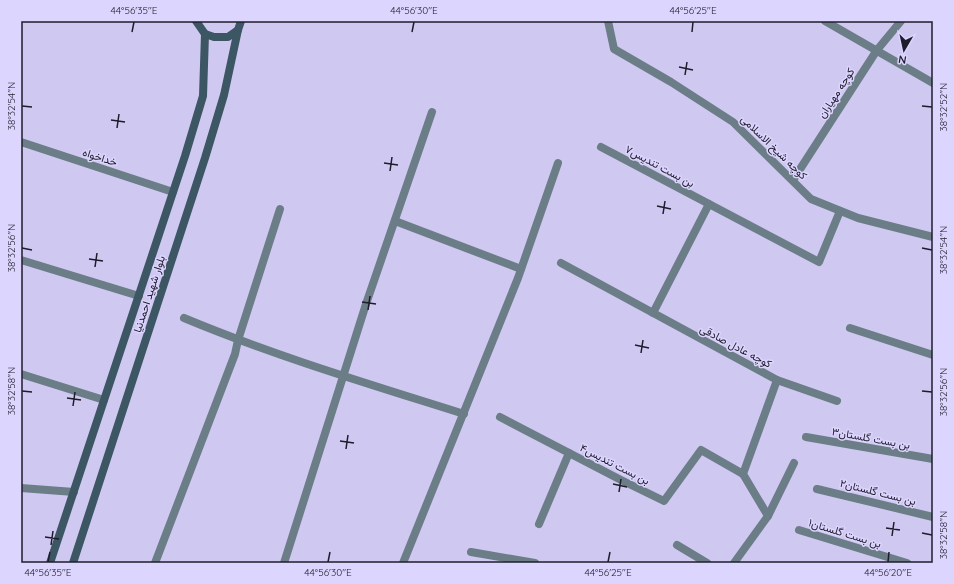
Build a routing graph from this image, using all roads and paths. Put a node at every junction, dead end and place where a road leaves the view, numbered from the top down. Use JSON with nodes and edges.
{"nodes":[{"id":1,"x":196,"y":21,"type":"edge"},
{"id":2,"x":240,"y":21,"type":"edge"},
{"id":3,"x":608,"y":21,"type":"edge"},
{"id":4,"x":825,"y":21,"type":"edge"},
{"id":5,"x":901,"y":21,"type":"edge"},
{"id":6,"x":238,"y":30,"type":"junction"},
{"id":7,"x":205,"y":34,"type":"junction"},
{"id":8,"x":876,"y":50,"type":"junction"},
{"id":9,"x":933,"y":83,"type":"edge"},
{"id":10,"x":432,"y":112,"type":"dead end"},
{"id":11,"x":21,"y":142,"type":"edge"},
{"id":12,"x":601,"y":147,"type":"dead end"},
{"id":13,"x":558,"y":163,"type":"dead end"},
{"id":14,"x":793,"y":180,"type":"junction"},
{"id":15,"x":173,"y":192,"type":"junction"},
{"id":16,"x":710,"y":204,"type":"junction"},
{"id":17,"x":280,"y":209,"type":"dead end"},
{"id":18,"x":840,"y":211,"type":"junction"},
{"id":19,"x":395,"y":221,"type":"junction"},
{"id":20,"x":933,"y":237,"type":"edge"},
{"id":21,"x":21,"y":260,"type":"edge"},
{"id":22,"x":561,"y":263,"type":"dead end"},
{"id":23,"x":521,"y":269,"type":"junction"},
{"id":24,"x":139,"y":296,"type":"junction"},
{"id":25,"x":653,"y":313,"type":"junction"},
{"id":26,"x":184,"y":318,"type":"dead end"},
{"id":27,"x":850,"y":328,"type":"dead end"},
{"id":28,"x":238,"y":340,"type":"junction"},
{"id":29,"x":933,"y":355,"type":"edge"},
{"id":30,"x":21,"y":374,"type":"edge"},
{"id":31,"x":343,"y":376,"type":"junction"},
{"id":32,"x":777,"y":380,"type":"junction"},
{"id":33,"x":104,"y":400,"type":"junction"},
{"id":34,"x":837,"y":401,"type":"dead end"},
{"id":35,"x":464,"y":414,"type":"junction"},
{"id":36,"x":500,"y":417,"type":"dead end"},
{"id":37,"x":806,"y":437,"type":"dead end"},
{"id":38,"x":569,"y":452,"type":"junction"},
{"id":39,"x":933,"y":459,"type":"edge"},
{"id":40,"x":794,"y":463,"type":"dead end"},
{"id":41,"x":743,"y":474,"type":"junction"},
{"id":42,"x":21,"y":488,"type":"edge"},
{"id":43,"x":817,"y":489,"type":"dead end"},
{"id":44,"x":74,"y":492,"type":"junction"},
{"id":45,"x":768,"y":516,"type":"junction"},
{"id":46,"x":933,"y":517,"type":"edge"},
{"id":47,"x":539,"y":524,"type":"dead end"},
{"id":48,"x":799,"y":530,"type":"dead end"},
{"id":49,"x":677,"y":545,"type":"dead end"},
{"id":50,"x":471,"y":552,"type":"dead end"},
{"id":51,"x":50,"y":563,"type":"edge"},
{"id":52,"x":73,"y":563,"type":"edge"},
{"id":53,"x":155,"y":563,"type":"edge"},
{"id":54,"x":284,"y":563,"type":"edge"},
{"id":55,"x":403,"y":563,"type":"edge"},
{"id":56,"x":535,"y":563,"type":"edge"},
{"id":57,"x":707,"y":563,"type":"edge"},
{"id":58,"x":734,"y":563,"type":"edge"},
{"id":59,"x":907,"y":563,"type":"edge"}],
"edges":[{"from":1,"to":7,"type":"main road"},
{"from":2,"to":6,"type":"main road","name":"بلوار شهید احمدنیا"},
{"from":3,"to":14,"type":"street","name":"کوچه شیخ الاسلامی"},
{"from":4,"to":8,"type":"street"},
{"from":5,"to":8,"type":"street","name":"کوچه مهیاران"},
{"from":6,"to":7,"type":"main road"},
{"from":6,"to":52,"type":"main road","name":"بلوار شهید احمدنیا"},
{"from":7,"to":15,"type":"main road","name":"بلوار شهید احمدنیا"},
{"from":8,"to":9,"type":"street"},
{"from":8,"to":14,"type":"street","name":"کوچه مهیاران"},
{"from":10,"to":19,"type":"street"},
{"from":11,"to":15,"type":"street","name":"خداخواه"},
{"from":12,"to":16,"type":"street","name":"بن بست تندیس۷"},
{"from":13,"to":23,"type":"street"},
{"from":14,"to":18,"type":"street","name":"کوچه شیخ الاسلامی"},
{"from":15,"to":24,"type":"main road","name":"بلوار شهید احمدنیا"},
{"from":16,"to":18,"type":"street","name":"بن بست تندیس۷"},
{"from":16,"to":25,"type":"street"},
{"from":17,"to":28,"type":"street"},
{"from":18,"to":20,"type":"street","name":"کوچه شیخ الاسلامی"},
{"from":19,"to":23,"type":"street"},
{"from":19,"to":31,"type":"street"},
{"from":21,"to":24,"type":"street"},
{"from":22,"to":25,"type":"street","name":"کوچه عادل صادقی"},
{"from":23,"to":35,"type":"street"},
{"from":24,"to":33,"type":"main road","name":"بلوار شهید احمدنیا"},
{"from":25,"to":32,"type":"street","name":"کوچه عادل صادقی"},
{"from":26,"to":28,"type":"street"},
{"from":27,"to":29,"type":"street"},
{"from":28,"to":31,"type":"street"},
{"from":28,"to":53,"type":"street"},
{"from":30,"to":33,"type":"street"},
{"from":31,"to":35,"type":"street"},
{"from":31,"to":54,"type":"street"},
{"from":32,"to":34,"type":"street"},
{"from":32,"to":41,"type":"street","name":"کوچه عادل صادقی"},
{"from":33,"to":44,"type":"main road","name":"بلوار شهید احمدنیا"},
{"from":35,"to":55,"type":"street"},
{"from":36,"to":38,"type":"street","name":"بن بست تندیس۴"},
{"from":37,"to":39,"type":"street","name":"بن بست گلستان۳"},
{"from":38,"to":41,"type":"street","name":"بن بست تندیس۴"},
{"from":38,"to":47,"type":"street"},
{"from":40,"to":45,"type":"street"},
{"from":41,"to":45,"type":"street"},
{"from":42,"to":44,"type":"street"},
{"from":43,"to":46,"type":"street","name":"بن بست گلستان۲"},
{"from":44,"to":51,"type":"main road","name":"بلوار شهید احمدنیا"},
{"from":45,"to":58,"type":"street"},
{"from":48,"to":59,"type":"street","name":"بن بست گلستان۱"},
{"from":49,"to":57,"type":"street"},
{"from":50,"to":56,"type":"street"}]}
